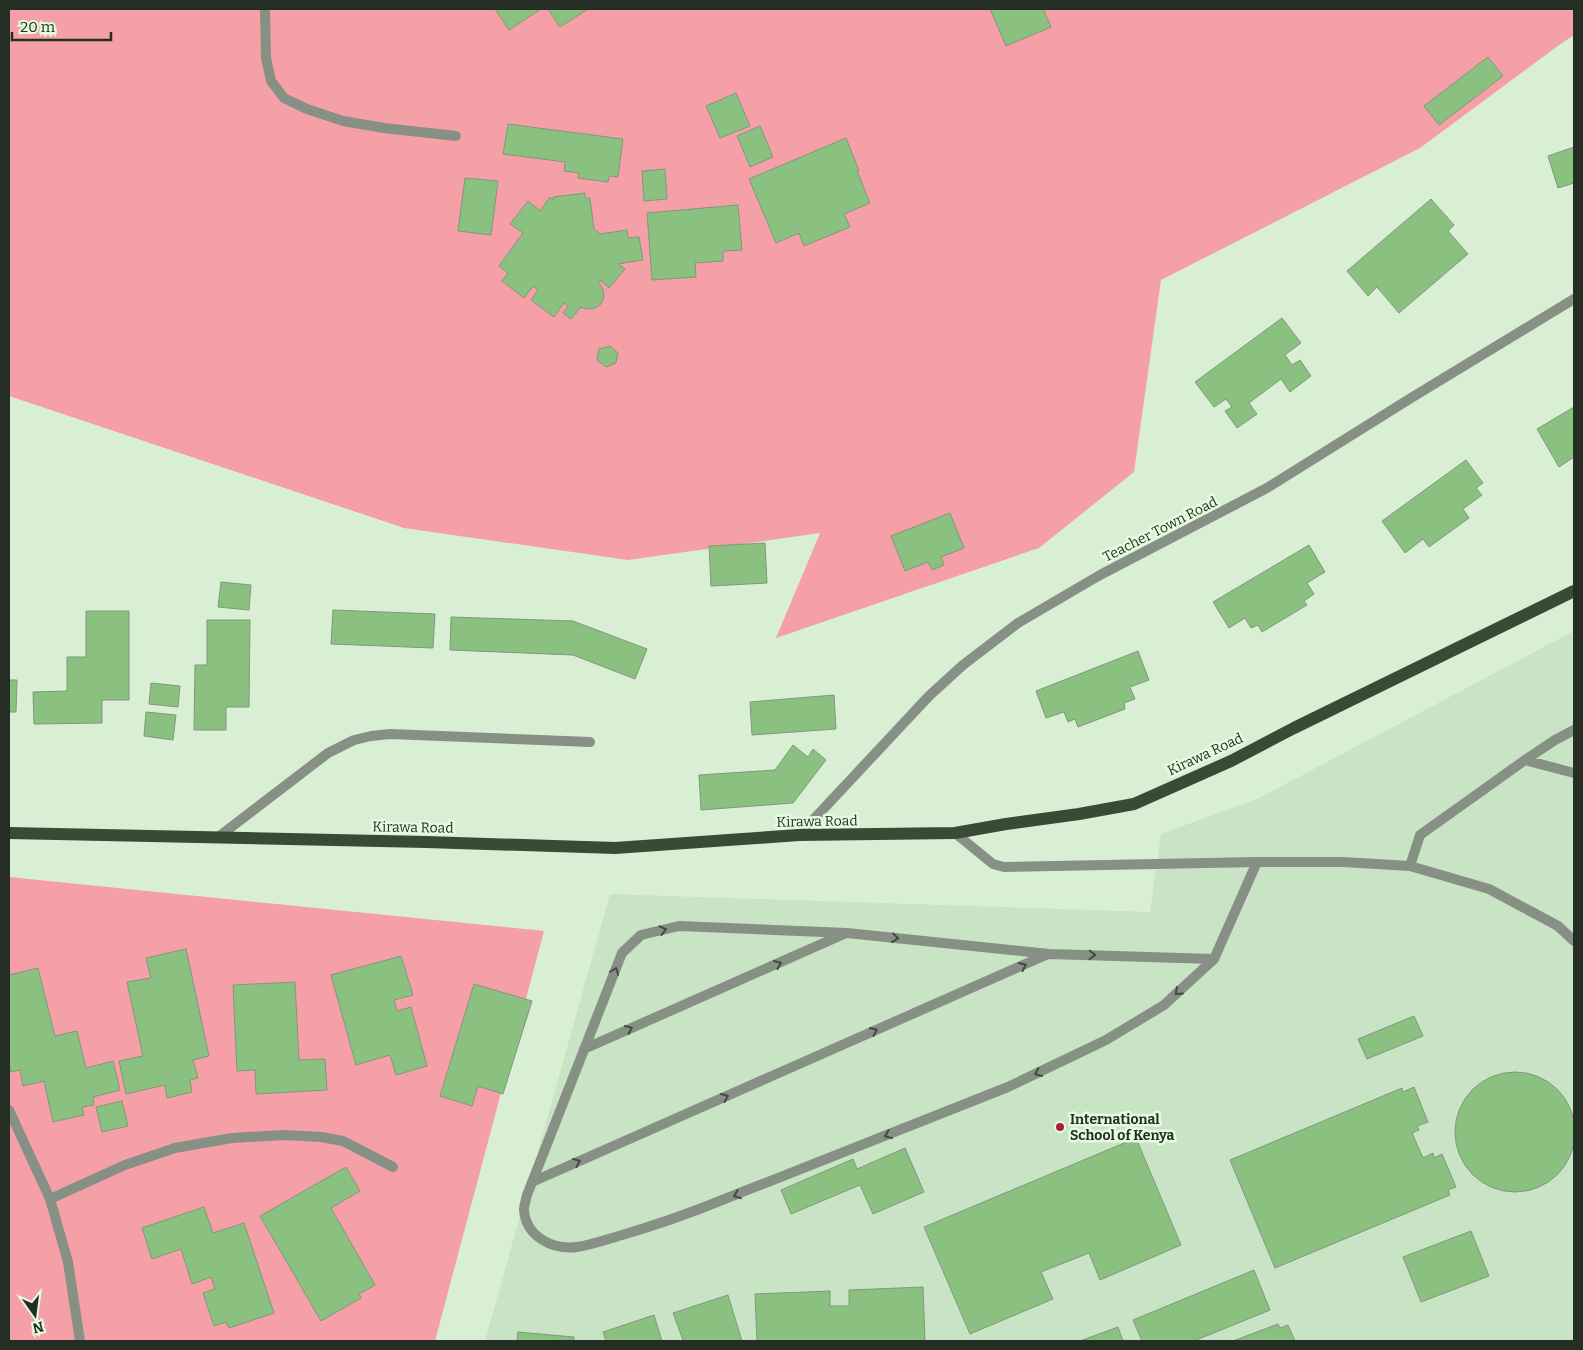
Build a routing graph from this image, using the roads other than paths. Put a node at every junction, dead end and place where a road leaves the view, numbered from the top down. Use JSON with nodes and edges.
{"nodes":[{"id":1,"x":265,"y":9,"type":"edge"},
{"id":2,"x":456,"y":136,"type":"dead end"},
{"id":3,"x":1574,"y":299,"type":"edge"},
{"id":4,"x":1574,"y":590,"type":"edge"},
{"id":5,"x":1574,"y":730,"type":"edge"},
{"id":6,"x":590,"y":742,"type":"dead end"},
{"id":7,"x":1525,"y":760,"type":"junction"},
{"id":8,"x":1574,"y":773,"type":"edge"},
{"id":9,"x":9,"y":833,"type":"edge"},
{"id":10,"x":955,"y":833,"type":"junction"},
{"id":11,"x":799,"y":835,"type":"junction"},
{"id":12,"x":217,"y":838,"type":"junction"},
{"id":13,"x":1257,"y":862,"type":"junction"},
{"id":14,"x":1410,"y":866,"type":"junction"},
{"id":15,"x":847,"y":933,"type":"junction"},
{"id":16,"x":1574,"y":941,"type":"edge"},
{"id":17,"x":1049,"y":954,"type":"junction"},
{"id":18,"x":1214,"y":959,"type":"junction"},
{"id":19,"x":584,"y":1049,"type":"junction"},
{"id":20,"x":9,"y":1110,"type":"edge"},
{"id":21,"x":393,"y":1168,"type":"dead end"},
{"id":22,"x":532,"y":1182,"type":"junction"},
{"id":23,"x":50,"y":1199,"type":"junction"},
{"id":24,"x":80,"y":1341,"type":"edge"}],
"edges":[{"from":1,"to":2,"type":"street"},
{"from":3,"to":11,"type":"street","name":"Teacher Town Road"},
{"from":4,"to":10,"type":"main road","name":"Kirawa Road"},
{"from":5,"to":7,"type":"street"},
{"from":6,"to":12,"type":"street"},
{"from":7,"to":8,"type":"street"},
{"from":7,"to":14,"type":"street"},
{"from":9,"to":12,"type":"main road","name":"Kirawa Road"},
{"from":10,"to":11,"type":"main road","name":"Kirawa Road"},
{"from":10,"to":13,"type":"street"},
{"from":11,"to":12,"type":"main road","name":"Kirawa Road"},
{"from":13,"to":14,"type":"street"},
{"from":13,"to":18,"type":"street"},
{"from":14,"to":16,"type":"street"},
{"from":15,"to":17,"type":"street","one_way":true},
{"from":19,"to":15,"type":"street","one_way":true},
{"from":19,"to":15,"type":"street","one_way":true},
{"from":17,"to":18,"type":"street","one_way":true},
{"from":22,"to":17,"type":"street","one_way":true},
{"from":18,"to":22,"type":"street","one_way":true},
{"from":19,"to":22,"type":"street"},
{"from":20,"to":23,"type":"street"},
{"from":21,"to":23,"type":"street"},
{"from":23,"to":24,"type":"street"}]}
